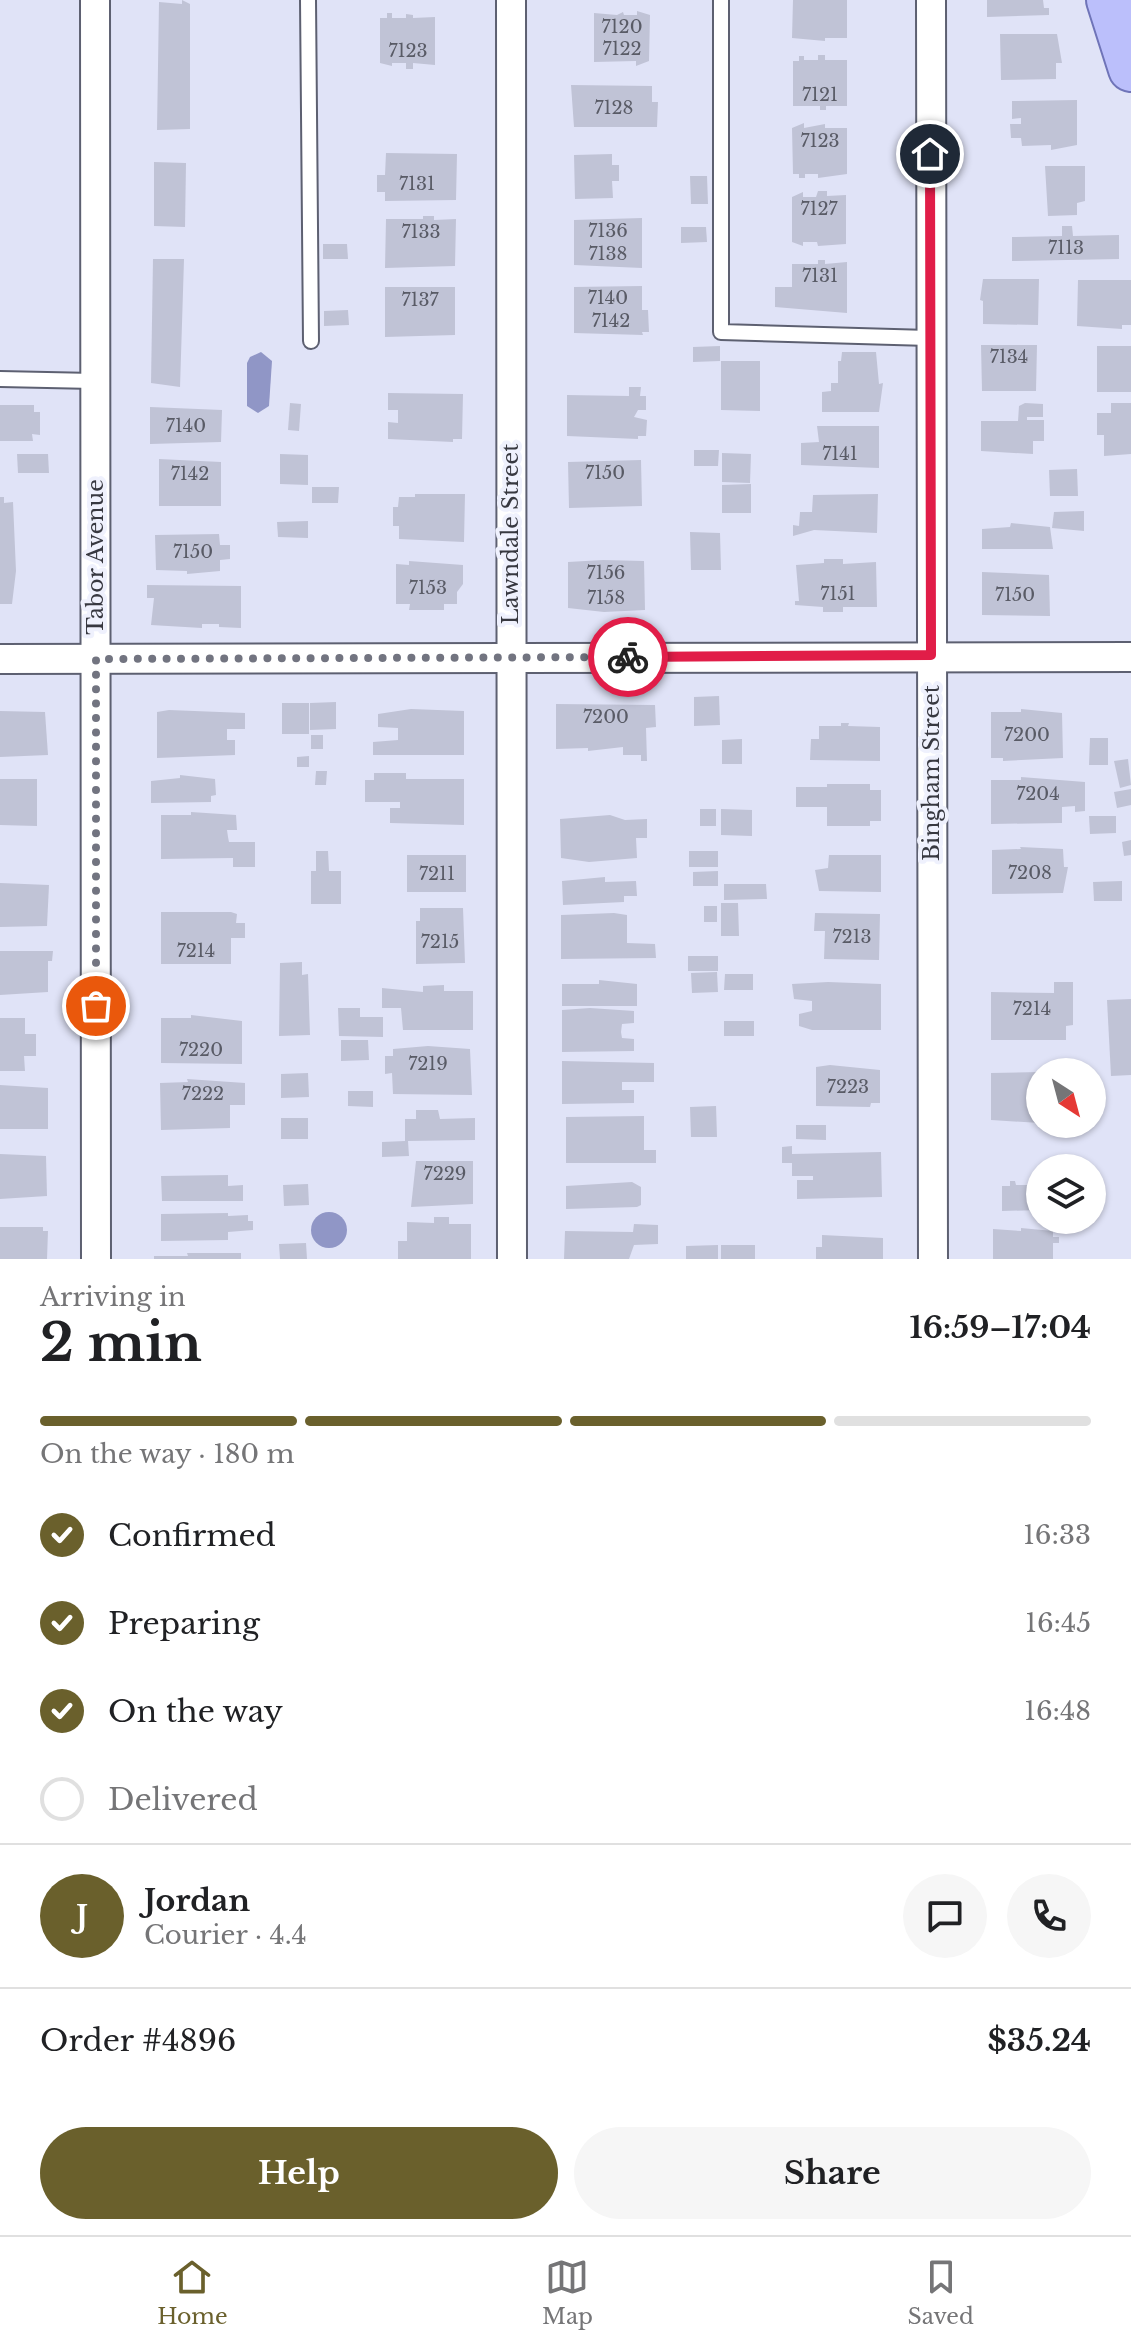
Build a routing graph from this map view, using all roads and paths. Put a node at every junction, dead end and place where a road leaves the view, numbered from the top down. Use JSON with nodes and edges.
{"nodes":[{"id":1,"x":95,"y":0,"type":"edge"},
{"id":2,"x":308,"y":0,"type":"edge"},
{"id":3,"x":511,"y":0,"type":"edge"},
{"id":4,"x":721,"y":0,"type":"edge"},
{"id":5,"x":931,"y":0,"type":"edge"},
{"id":6,"x":929,"y":338,"type":"junction"},
{"id":7,"x":311,"y":341,"type":"dead end"},
{"id":8,"x":0,"y":379,"type":"edge"},
{"id":9,"x":94,"y":381,"type":"junction"},
{"id":10,"x":931,"y":655,"type":"junction"},
{"id":11,"x":1131,"y":657,"type":"edge"},
{"id":12,"x":509,"y":658,"type":"junction"},
{"id":13,"x":0,"y":659,"type":"edge"},
{"id":14,"x":96,"y":659,"type":"junction"},
{"id":15,"x":96,"y":1259,"type":"edge"},
{"id":16,"x":512,"y":1259,"type":"edge"},
{"id":17,"x":933,"y":1259,"type":"edge"}],
"edges":[{"from":1,"to":9,"type":"street","name":"Tabor Avenue"},
{"from":2,"to":7,"type":"lane"},
{"from":3,"to":12,"type":"street","name":"Lawndale Street"},
{"from":4,"to":6,"type":"lane"},
{"from":5,"to":6,"type":"street","name":"Bingham Street"},
{"from":6,"to":10,"type":"street","name":"Bingham Street"},
{"from":8,"to":9,"type":"lane"},
{"from":9,"to":14,"type":"street","name":"Tabor Avenue"},
{"from":10,"to":11,"type":"street"},
{"from":10,"to":12,"type":"street"},
{"from":10,"to":17,"type":"street","name":"Bingham Street"},
{"from":12,"to":14,"type":"street"},
{"from":12,"to":16,"type":"street","name":"Lawndale Street"},
{"from":13,"to":14,"type":"street"},
{"from":14,"to":15,"type":"street","name":"Tabor Avenue"}]}
